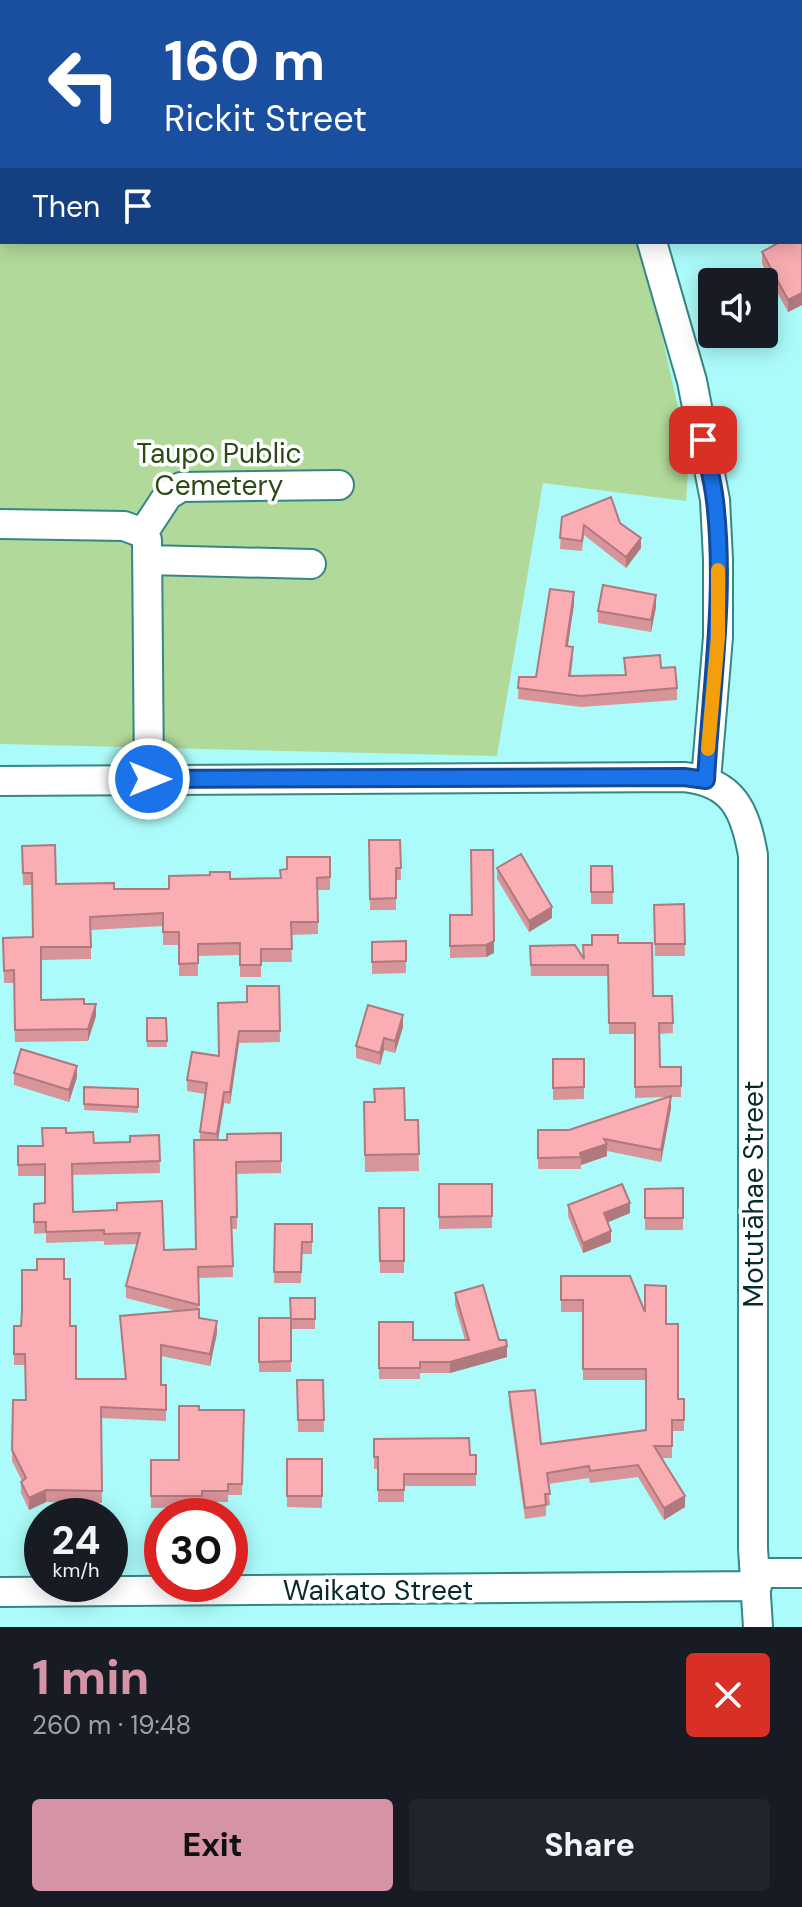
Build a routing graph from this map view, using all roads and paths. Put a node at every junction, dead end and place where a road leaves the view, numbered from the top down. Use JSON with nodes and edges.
{"nodes":[{"id":1,"x":653,"y":244,"type":"edge"},
{"id":2,"x":339,"y":485,"type":"dead end"},
{"id":3,"x":0,"y":524,"type":"edge"},
{"id":4,"x":145,"y":547,"type":"junction"},
{"id":5,"x":311,"y":564,"type":"dead end"},
{"id":6,"x":149,"y":779,"type":"junction"},
{"id":7,"x":706,"y":780,"type":"junction"},
{"id":8,"x":0,"y":781,"type":"edge"},
{"id":9,"x":802,"y":1573,"type":"edge"},
{"id":10,"x":756,"y":1580,"type":"junction"},
{"id":11,"x":0,"y":1592,"type":"edge"},
{"id":12,"x":758,"y":1627,"type":"edge"}],
"edges":[{"from":1,"to":7,"type":"street"},
{"from":2,"to":4,"type":"street"},
{"from":3,"to":4,"type":"street"},
{"from":4,"to":5,"type":"street"},
{"from":4,"to":6,"type":"street"},
{"from":6,"to":7,"type":"street"},
{"from":6,"to":8,"type":"street"},
{"from":7,"to":10,"type":"street","name":"Motutāhae Street"},
{"from":9,"to":10,"type":"street","name":"Waikato Street"},
{"from":10,"to":11,"type":"street","name":"Waikato Street"},
{"from":10,"to":12,"type":"street","name":"Motutāhae Street"}]}
